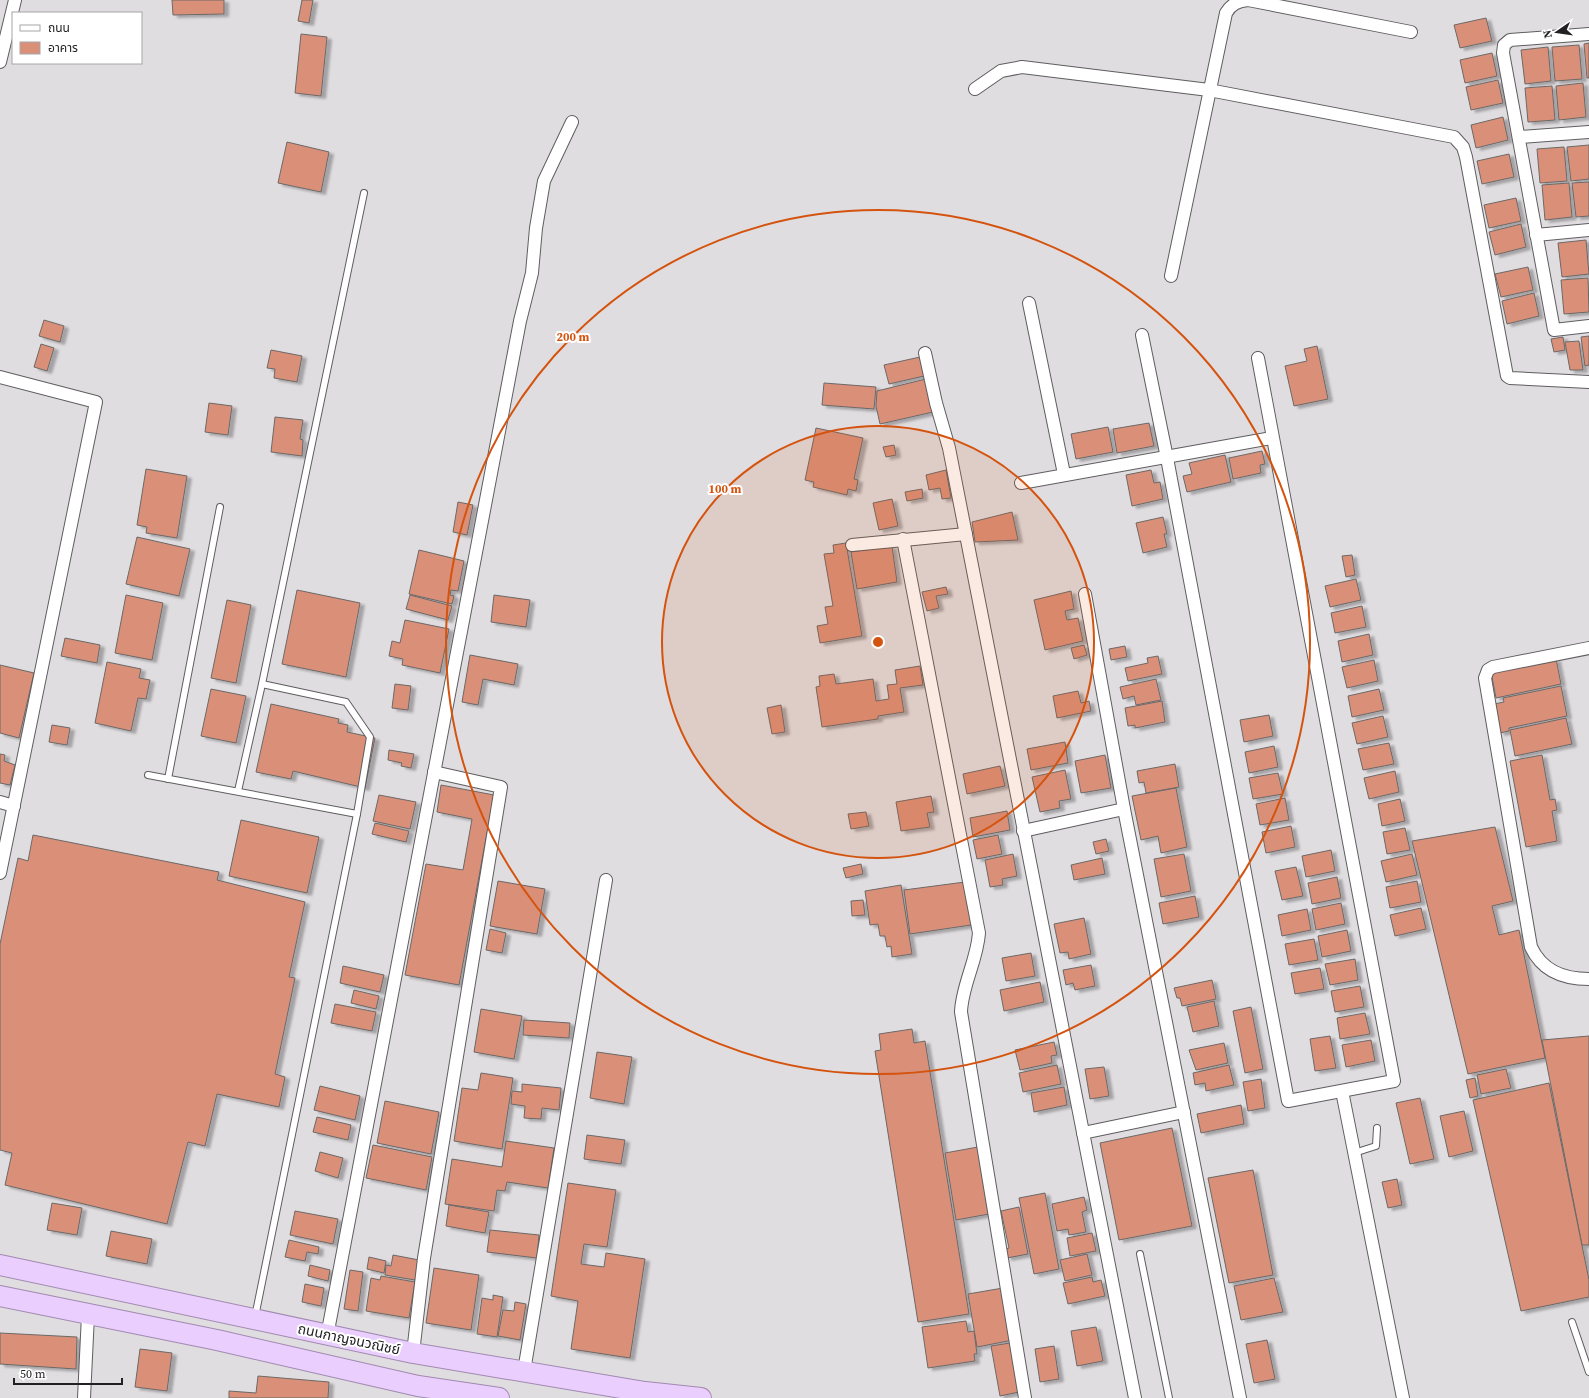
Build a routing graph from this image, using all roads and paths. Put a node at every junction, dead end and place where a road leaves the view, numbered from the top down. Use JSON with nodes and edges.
{"nodes":[{"id":1,"x":15,"y":0,"type":"edge"},
{"id":2,"x":12,"y":12,"type":"edge"},
{"id":3,"x":12,"y":12,"type":"edge"},
{"id":4,"x":1411,"y":32,"type":"dead end"},
{"id":5,"x":1589,"y":34,"type":"edge"},
{"id":6,"x":0,"y":62,"type":"edge"},
{"id":7,"x":975,"y":89,"type":"dead end"},
{"id":8,"x":1209,"y":90,"type":"junction"},
{"id":9,"x":572,"y":122,"type":"dead end"},
{"id":10,"x":1589,"y":132,"type":"edge"},
{"id":11,"x":1519,"y":138,"type":"junction"},
{"id":12,"x":364,"y":193,"type":"dead end"},
{"id":13,"x":1589,"y":230,"type":"edge"},
{"id":14,"x":1536,"y":235,"type":"junction"},
{"id":15,"x":1171,"y":276,"type":"dead end"},
{"id":16,"x":1029,"y":303,"type":"dead end"},
{"id":17,"x":1589,"y":326,"type":"edge"},
{"id":18,"x":1142,"y":335,"type":"dead end"},
{"id":19,"x":925,"y":353,"type":"dead end"},
{"id":20,"x":1258,"y":358,"type":"dead end"},
{"id":21,"x":0,"y":377,"type":"edge"},
{"id":22,"x":1589,"y":382,"type":"edge"},
{"id":23,"x":1272,"y":438,"type":"junction"},
{"id":24,"x":1167,"y":458,"type":"junction"},
{"id":25,"x":1064,"y":474,"type":"junction"},
{"id":26,"x":1021,"y":483,"type":"dead end"},
{"id":27,"x":220,"y":507,"type":"dead end"},
{"id":28,"x":966,"y":534,"type":"junction"},
{"id":29,"x":903,"y":539,"type":"junction"},
{"id":30,"x":852,"y":545,"type":"dead end"},
{"id":31,"x":1085,"y":594,"type":"dead end"},
{"id":32,"x":1589,"y":648,"type":"edge"},
{"id":33,"x":262,"y":684,"type":"junction"},
{"id":34,"x":434,"y":772,"type":"junction"},
{"id":35,"x":148,"y":775,"type":"dead end"},
{"id":36,"x":168,"y":779,"type":"junction"},
{"id":37,"x":238,"y":791,"type":"junction"},
{"id":38,"x":0,"y":802,"type":"edge"},
{"id":39,"x":14,"y":806,"type":"junction"},
{"id":40,"x":1124,"y":809,"type":"junction"},
{"id":41,"x":357,"y":814,"type":"junction"},
{"id":42,"x":1023,"y":831,"type":"junction"},
{"id":43,"x":0,"y":873,"type":"edge"},
{"id":44,"x":606,"y":880,"type":"dead end"},
{"id":45,"x":1589,"y":979,"type":"edge"},
{"id":46,"x":1342,"y":1091,"type":"junction"},
{"id":47,"x":1184,"y":1112,"type":"junction"},
{"id":48,"x":1377,"y":1128,"type":"dead end"},
{"id":49,"x":1083,"y":1133,"type":"junction"},
{"id":50,"x":1354,"y":1153,"type":"junction"},
{"id":51,"x":1140,"y":1254,"type":"dead end"},
{"id":52,"x":0,"y":1265,"type":"edge"},
{"id":53,"x":0,"y":1296,"type":"edge"},
{"id":54,"x":222,"y":1313,"type":"junction"},
{"id":55,"x":88,"y":1315,"type":"junction"},
{"id":56,"x":255,"y":1319,"type":"junction"},
{"id":57,"x":1572,"y":1322,"type":"dead end"},
{"id":58,"x":327,"y":1336,"type":"junction"},
{"id":59,"x":217,"y":1340,"type":"junction"},
{"id":60,"x":413,"y":1353,"type":"junction"},
{"id":61,"x":524,"y":1371,"type":"junction"},
{"id":62,"x":1589,"y":1372,"type":"edge"},
{"id":63,"x":84,"y":1398,"type":"edge"},
{"id":64,"x":499,"y":1398,"type":"edge"},
{"id":65,"x":701,"y":1398,"type":"edge"},
{"id":66,"x":1025,"y":1398,"type":"edge"},
{"id":67,"x":1135,"y":1398,"type":"edge"},
{"id":68,"x":1169,"y":1398,"type":"edge"},
{"id":69,"x":1240,"y":1398,"type":"edge"},
{"id":70,"x":1403,"y":1398,"type":"edge"}],
"edges":[{"from":1,"to":3,"type":"street"},
{"from":2,"to":6,"type":"street"},
{"from":4,"to":8,"type":"street"},
{"from":5,"to":11,"type":"street"},
{"from":7,"to":8,"type":"street"},
{"from":8,"to":15,"type":"street"},
{"from":8,"to":22,"type":"street"},
{"from":9,"to":34,"type":"street"},
{"from":10,"to":11,"type":"street"},
{"from":11,"to":14,"type":"street"},
{"from":12,"to":33,"type":"lane"},
{"from":13,"to":14,"type":"street"},
{"from":14,"to":17,"type":"street"},
{"from":16,"to":25,"type":"street"},
{"from":18,"to":24,"type":"street"},
{"from":19,"to":28,"type":"street"},
{"from":20,"to":23,"type":"street"},
{"from":21,"to":39,"type":"street"},
{"from":23,"to":24,"type":"street"},
{"from":23,"to":46,"type":"street"},
{"from":24,"to":25,"type":"street"},
{"from":24,"to":46,"type":"street"},
{"from":25,"to":26,"type":"street"},
{"from":27,"to":36,"type":"lane"},
{"from":28,"to":29,"type":"street"},
{"from":28,"to":42,"type":"street"},
{"from":29,"to":30,"type":"street"},
{"from":29,"to":66,"type":"street"},
{"from":31,"to":40,"type":"street"},
{"from":32,"to":45,"type":"street"},
{"from":33,"to":37,"type":"lane"},
{"from":33,"to":41,"type":"lane"},
{"from":34,"to":58,"type":"street"},
{"from":34,"to":60,"type":"street"},
{"from":35,"to":36,"type":"lane"},
{"from":36,"to":37,"type":"lane"},
{"from":37,"to":41,"type":"lane"},
{"from":38,"to":39,"type":"street"},
{"from":39,"to":43,"type":"street"},
{"from":40,"to":42,"type":"street"},
{"from":40,"to":47,"type":"street"},
{"from":41,"to":56,"type":"lane"},
{"from":42,"to":49,"type":"street"},
{"from":44,"to":61,"type":"street"},
{"from":46,"to":50,"type":"street"},
{"from":47,"to":49,"type":"street"},
{"from":47,"to":69,"type":"street"},
{"from":48,"to":50,"type":"lane"},
{"from":49,"to":67,"type":"street"},
{"from":50,"to":70,"type":"street"},
{"from":51,"to":68,"type":"lane"},
{"from":52,"to":54,"type":"highway","name":"ถนนกาญจนวณิชย์"},
{"from":53,"to":55,"type":"highway","name":"ถนนกาญจนวณิชย์"},
{"from":54,"to":56,"type":"highway","name":"ถนนกาญจนวณิชย์"},
{"from":54,"to":59,"type":"highway"},
{"from":55,"to":59,"type":"highway","name":"ถนนกาญจนวณิชย์"},
{"from":55,"to":63,"type":"street"},
{"from":56,"to":58,"type":"highway","name":"ถนนกาญจนวณิชย์"},
{"from":57,"to":62,"type":"lane"},
{"from":58,"to":60,"type":"highway","name":"ถนนกาญจนวณิชย์"},
{"from":59,"to":64,"type":"highway","name":"ถนนกาญจนวณิชย์"},
{"from":60,"to":61,"type":"highway","name":"ถนนกาญจนวณิชย์"},
{"from":61,"to":65,"type":"highway","name":"ถนนกาญจนวณิชย์"}]}
